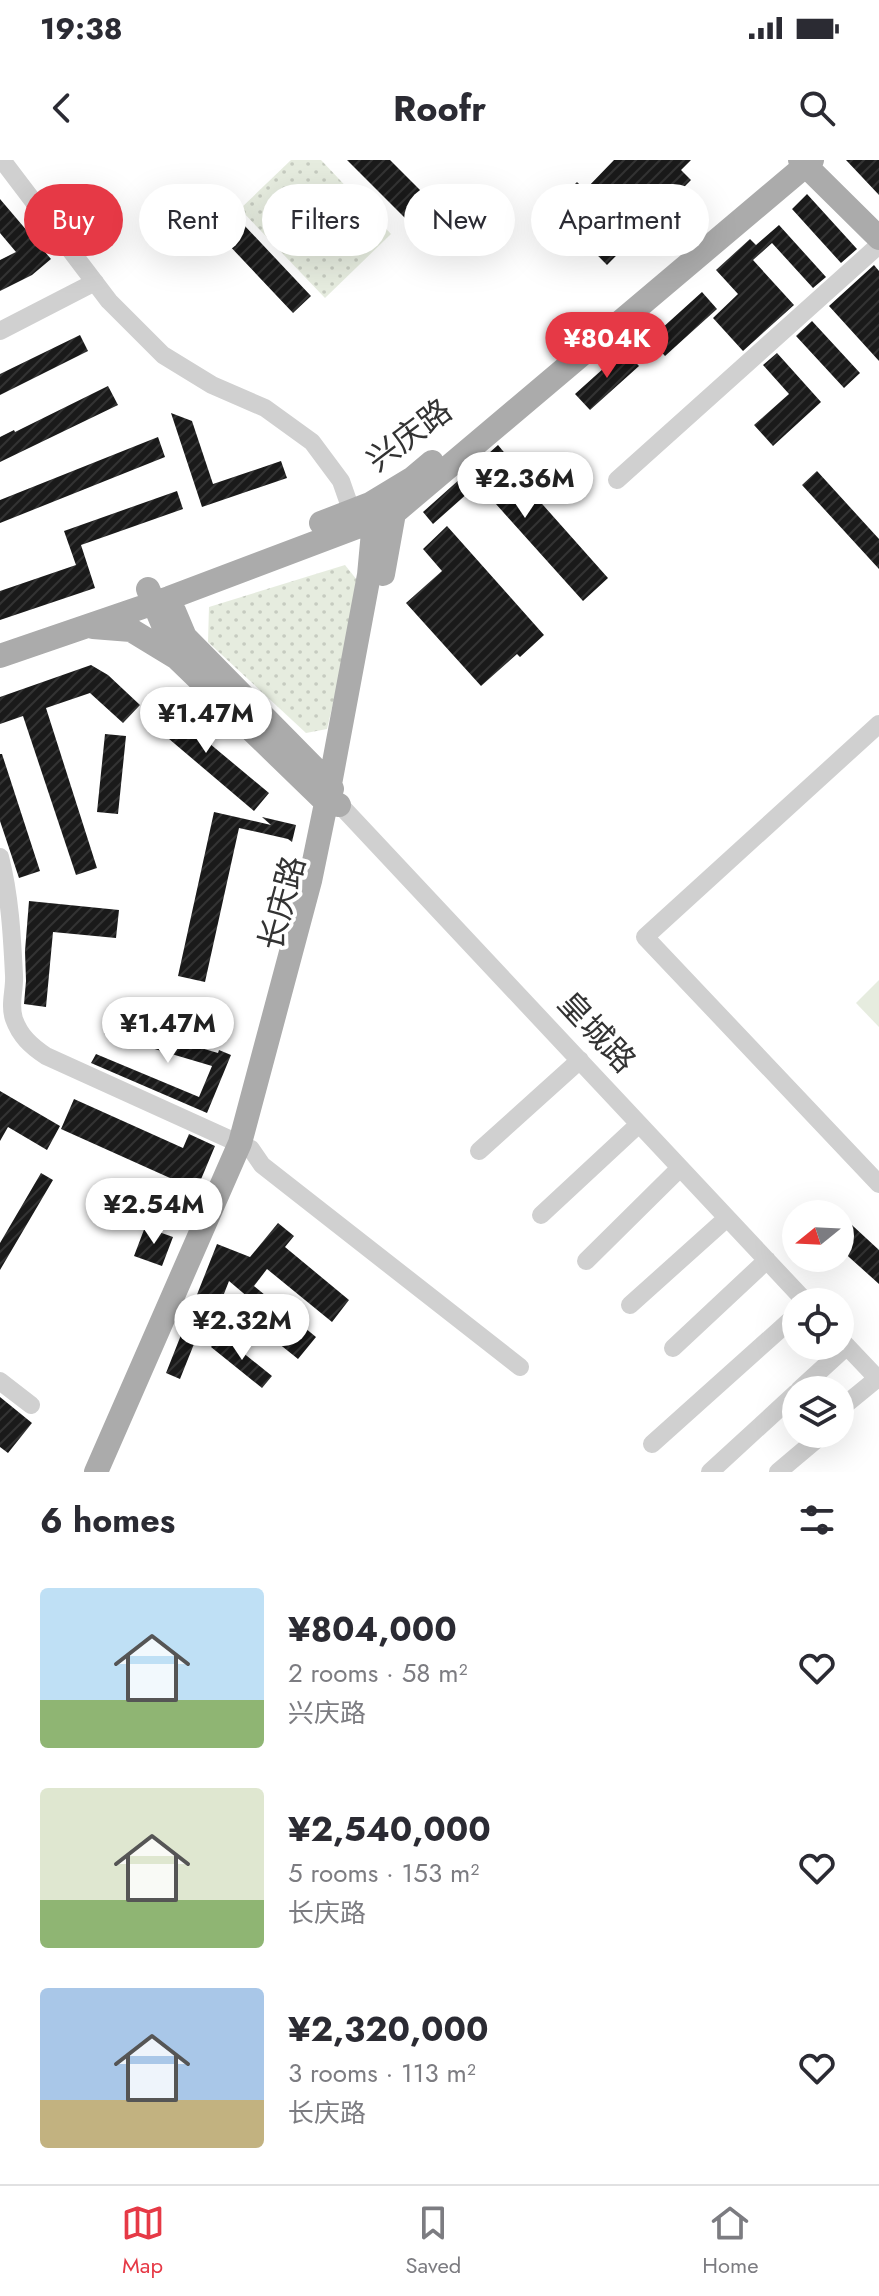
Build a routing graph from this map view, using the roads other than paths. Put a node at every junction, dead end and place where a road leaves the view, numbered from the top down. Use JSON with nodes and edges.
{"nodes":[{"id":1,"x":2,"y":160,"type":"edge"},
{"id":2,"x":804,"y":161,"type":"edge"},
{"id":3,"x":879,"y":224,"type":"edge"},
{"id":4,"x":879,"y":238,"type":"edge"},
{"id":5,"x":879,"y":245,"type":"edge"},
{"id":6,"x":95,"y":282,"type":"junction"},
{"id":7,"x":0,"y":331,"type":"edge"},
{"id":8,"x":617,"y":480,"type":"dead end"},
{"id":9,"x":372,"y":512,"type":"junction"},
{"id":10,"x":158,"y":593,"type":"junction"},
{"id":11,"x":87,"y":626,"type":"junction"},
{"id":12,"x":0,"y":646,"type":"edge"},
{"id":13,"x":0,"y":656,"type":"edge"},
{"id":14,"x":177,"y":658,"type":"junction"},
{"id":15,"x":879,"y":724,"type":"edge"},
{"id":16,"x":332,"y":797,"type":"junction"},
{"id":17,"x":0,"y":857,"type":"edge"},
{"id":18,"x":580,"y":1060,"type":"junction"},
{"id":19,"x":639,"y":1124,"type":"junction"},
{"id":20,"x":245,"y":1146,"type":"junction"},
{"id":21,"x":479,"y":1151,"type":"dead end"},
{"id":22,"x":680,"y":1168,"type":"junction"},
{"id":23,"x":879,"y":1184,"type":"edge"},
{"id":24,"x":541,"y":1215,"type":"dead end"},
{"id":25,"x":727,"y":1218,"type":"junction"},
{"id":26,"x":767,"y":1260,"type":"junction"},
{"id":27,"x":586,"y":1261,"type":"dead end"},
{"id":28,"x":793,"y":1288,"type":"edge"},
{"id":29,"x":630,"y":1305,"type":"dead end"},
{"id":30,"x":782,"y":1328,"type":"edge"},
{"id":31,"x":673,"y":1348,"type":"dead end"},
{"id":32,"x":854,"y":1353,"type":"edge"},
{"id":33,"x":827,"y":1360,"type":"edge"},
{"id":34,"x":520,"y":1367,"type":"dead end"},
{"id":35,"x":813,"y":1376,"type":"edge"},
{"id":36,"x":0,"y":1381,"type":"edge"},
{"id":37,"x":879,"y":1381,"type":"edge"},
{"id":38,"x":854,"y":1399,"type":"edge"},
{"id":39,"x":31,"y":1405,"type":"dead end"},
{"id":40,"x":782,"y":1407,"type":"edge"},
{"id":41,"x":854,"y":1407,"type":"edge"},
{"id":42,"x":652,"y":1444,"type":"dead end"},
{"id":43,"x":792,"y":1448,"type":"edge"},
{"id":44,"x":806,"y":1448,"type":"edge"},
{"id":45,"x":96,"y":1472,"type":"edge"},
{"id":46,"x":111,"y":1472,"type":"edge"},
{"id":47,"x":710,"y":1472,"type":"edge"},
{"id":48,"x":764,"y":1472,"type":"edge"},
{"id":49,"x":778,"y":1472,"type":"edge"}],
"edges":[{"from":1,"to":6,"type":"street"},
{"from":2,"to":3,"type":"main road"},
{"from":2,"to":4,"type":"main road"},
{"from":2,"to":9,"type":"main road"},
{"from":5,"to":8,"type":"street"},
{"from":6,"to":7,"type":"street"},
{"from":6,"to":9,"type":"street"},
{"from":9,"to":10,"type":"main road"},
{"from":9,"to":16,"type":"main road","name":"长庆路"},
{"from":10,"to":11,"type":"main road"},
{"from":10,"to":12,"type":"main road"},
{"from":10,"to":14,"type":"main road","name":"皇城路"},
{"from":10,"to":16,"type":"main road","name":"皇城路"},
{"from":11,"to":13,"type":"main road"},
{"from":11,"to":14,"type":"main road"},
{"from":14,"to":16,"type":"main road","name":"皇城路"},
{"from":15,"to":23,"type":"street"},
{"from":16,"to":18,"type":"street","name":"皇城路"},
{"from":16,"to":20,"type":"main road","name":"长庆路"},
{"from":17,"to":20,"type":"street"},
{"from":18,"to":19,"type":"street","name":"皇城路"},
{"from":18,"to":21,"type":"street"},
{"from":19,"to":22,"type":"street","name":"皇城路"},
{"from":19,"to":24,"type":"street"},
{"from":20,"to":34,"type":"street"},
{"from":20,"to":45,"type":"main road"},
{"from":20,"to":46,"type":"main road","name":"长庆路"},
{"from":22,"to":25,"type":"street","name":"皇城路"},
{"from":22,"to":27,"type":"street"},
{"from":25,"to":26,"type":"street","name":"皇城路"},
{"from":25,"to":29,"type":"street"},
{"from":26,"to":28,"type":"street","name":"皇城路"},
{"from":26,"to":31,"type":"street"},
{"from":30,"to":42,"type":"street"},
{"from":32,"to":37,"type":"street"},
{"from":33,"to":35,"type":"street"},
{"from":36,"to":39,"type":"street"},
{"from":37,"to":38,"type":"street"},
{"from":37,"to":41,"type":"street"},
{"from":40,"to":47,"type":"street"},
{"from":43,"to":48,"type":"street"},
{"from":44,"to":49,"type":"street"}]}
